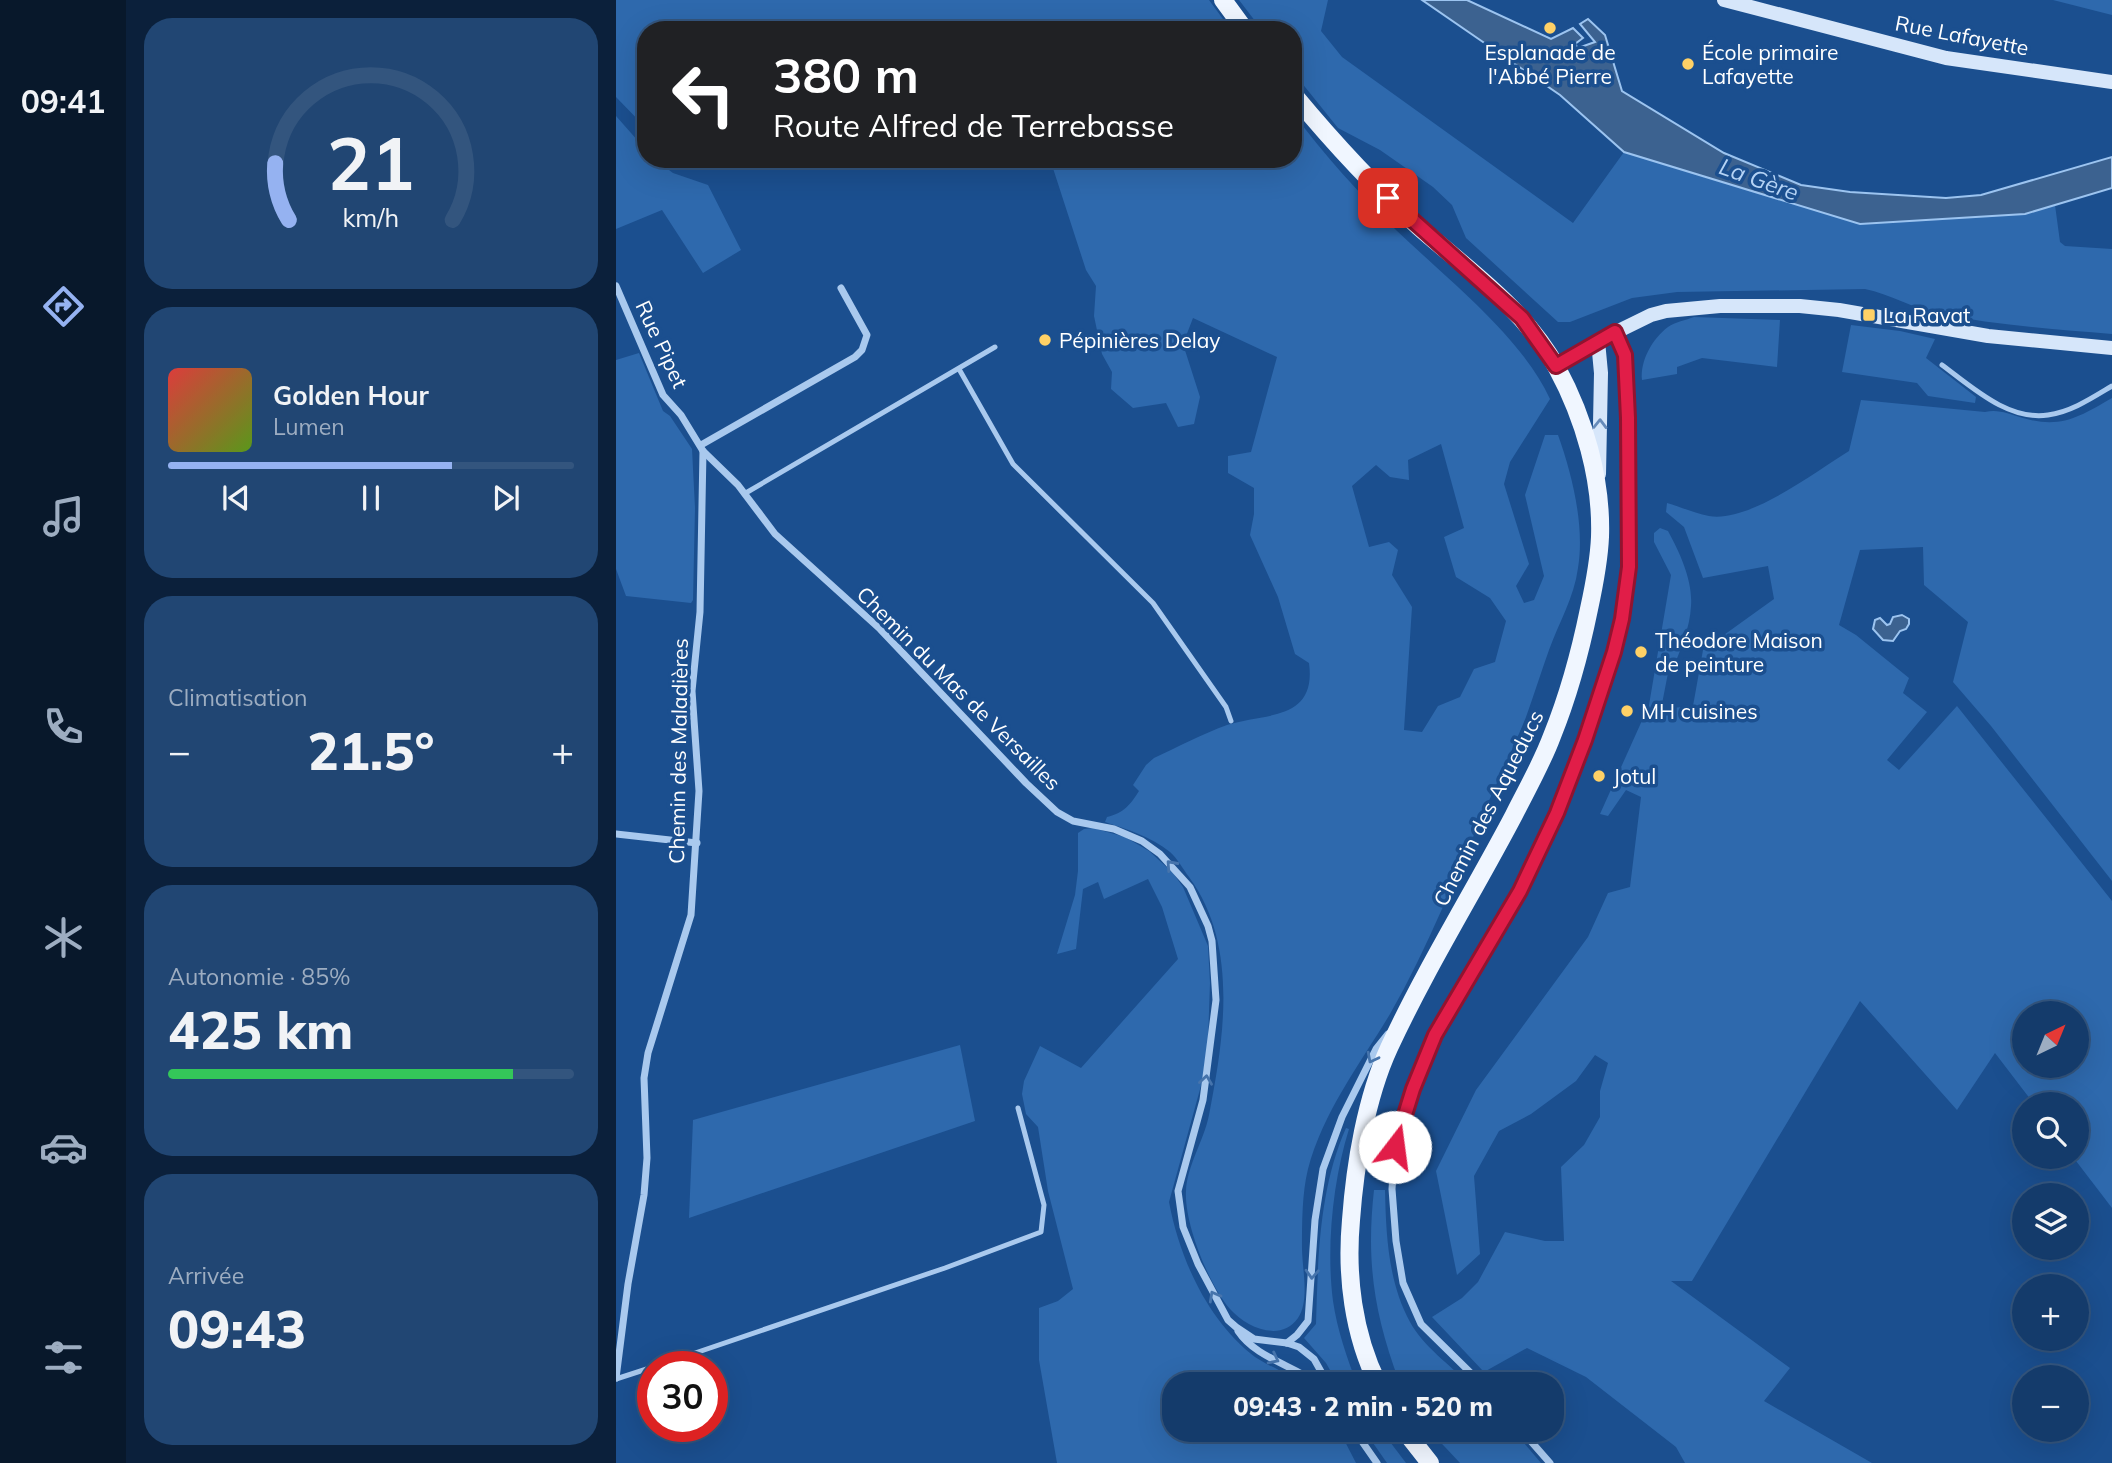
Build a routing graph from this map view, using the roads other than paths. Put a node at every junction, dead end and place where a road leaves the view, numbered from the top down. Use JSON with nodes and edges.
{"nodes":[{"id":1,"x":1223,"y":0,"type":"edge"},
{"id":2,"x":1724,"y":0,"type":"edge"},
{"id":3,"x":1238,"y":21,"type":"edge"},
{"id":4,"x":2112,"y":82,"type":"edge"},
{"id":5,"x":1302,"y":104,"type":"edge"},
{"id":6,"x":616,"y":286,"type":"edge"},
{"id":7,"x":841,"y":288,"type":"dead end"},
{"id":8,"x":1615,"y":332,"type":"junction"},
{"id":9,"x":1598,"y":341,"type":"junction"},
{"id":10,"x":995,"y":348,"type":"dead end"},
{"id":11,"x":2112,"y":348,"type":"edge"},
{"id":12,"x":1942,"y":365,"type":"dead end"},
{"id":13,"x":1556,"y":366,"type":"junction"},
{"id":14,"x":959,"y":369,"type":"junction"},
{"id":15,"x":2112,"y":386,"type":"edge"},
{"id":16,"x":702,"y":448,"type":"junction"},
{"id":17,"x":1599,"y":493,"type":"junction"},
{"id":18,"x":744,"y":494,"type":"junction"},
{"id":19,"x":1231,"y":721,"type":"dead end"},
{"id":20,"x":616,"y":834,"type":"edge"},
{"id":21,"x":696,"y":843,"type":"junction"},
{"id":22,"x":1412,"y":1003,"type":"junction"},
{"id":23,"x":1018,"y":1108,"type":"dead end"},
{"id":24,"x":616,"y":1311,"type":"edge"},
{"id":25,"x":625,"y":1312,"type":"junction"},
{"id":26,"x":1236,"y":1327,"type":"junction"},
{"id":27,"x":1287,"y":1342,"type":"junction"},
{"id":28,"x":700,"y":1351,"type":"edge"},
{"id":29,"x":637,"y":1372,"type":"edge"},
{"id":30,"x":1301,"y":1372,"type":"edge"},
{"id":31,"x":1321,"y":1372,"type":"edge"},
{"id":32,"x":1373,"y":1372,"type":"edge"},
{"id":33,"x":1470,"y":1372,"type":"edge"},
{"id":34,"x":616,"y":1379,"type":"edge"},
{"id":35,"x":1362,"y":1442,"type":"edge"},
{"id":36,"x":1413,"y":1442,"type":"edge"},
{"id":37,"x":1532,"y":1442,"type":"edge"},
{"id":38,"x":1377,"y":1463,"type":"edge"},
{"id":39,"x":1430,"y":1463,"type":"edge"},
{"id":40,"x":1550,"y":1463,"type":"edge"}],
"edges":[{"from":1,"to":3,"type":"main road"},
{"from":2,"to":4,"type":"street","name":"Rue Lafayette"},
{"from":5,"to":13,"type":"main road","name":"Chemin des Aqueducs"},
{"from":6,"to":16,"type":"street","name":"Rue Pipet"},
{"from":7,"to":16,"type":"street"},
{"from":8,"to":9,"type":"street"},
{"from":8,"to":11,"type":"street"},
{"from":8,"to":33,"type":"street"},
{"from":9,"to":13,"type":"street"},
{"from":17,"to":9,"type":"street","one_way":true},
{"from":10,"to":14,"type":"lane"},
{"from":12,"to":15,"type":"lane"},
{"from":13,"to":17,"type":"main road","name":"Chemin des Aqueducs"},
{"from":14,"to":18,"type":"lane"},
{"from":14,"to":19,"type":"lane"},
{"from":16,"to":18,"type":"street","name":"Chemin du Mas de Versailles"},
{"from":16,"to":21,"type":"street","name":"Chemin des Maladières"},
{"from":17,"to":22,"type":"main road","name":"Chemin des Aqueducs"},
{"from":26,"to":18,"type":"street","name":"Chemin du Mas de Versailles","one_way":true},
{"from":20,"to":21,"type":"street"},
{"from":21,"to":25,"type":"street","name":"Chemin des Maladières"},
{"from":22,"to":27,"type":"street","one_way":true},
{"from":22,"to":32,"type":"main road","name":"Chemin des Aqueducs"},
{"from":23,"to":28,"type":"lane"},
{"from":24,"to":25,"type":"lane"},
{"from":25,"to":34,"type":"street","name":"Chemin des Maladières"},
{"from":26,"to":27,"type":"street"},
{"from":26,"to":30,"type":"street","name":"Chemin du Mas de Versailles","one_way":true},
{"from":27,"to":31,"type":"street"},
{"from":29,"to":34,"type":"lane"},
{"from":35,"to":38,"type":"street"},
{"from":36,"to":39,"type":"main road"},
{"from":37,"to":40,"type":"street"}]}
